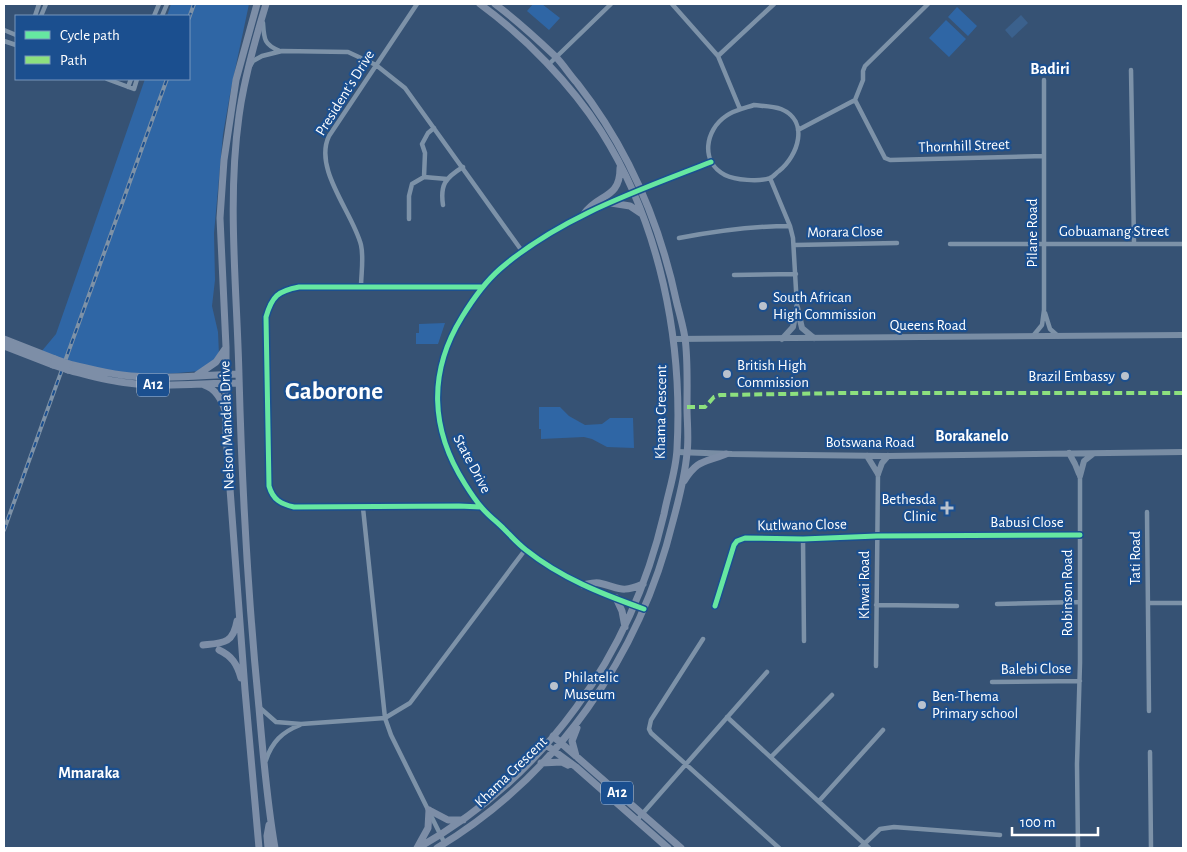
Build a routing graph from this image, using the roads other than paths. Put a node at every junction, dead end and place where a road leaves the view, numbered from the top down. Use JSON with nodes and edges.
{"nodes":[{"id":1,"x":257,"y":4,"type":"edge"},
{"id":2,"x":266,"y":4,"type":"edge"},
{"id":3,"x":417,"y":4,"type":"edge"},
{"id":4,"x":480,"y":4,"type":"edge"},
{"id":5,"x":495,"y":4,"type":"edge"},
{"id":6,"x":611,"y":4,"type":"edge"},
{"id":7,"x":672,"y":4,"type":"edge"},
{"id":8,"x":774,"y":4,"type":"edge"},
{"id":9,"x":928,"y":4,"type":"edge"},
{"id":10,"x":262,"y":17,"type":"junction"},
{"id":11,"x":282,"y":51,"type":"junction"},
{"id":12,"x":718,"y":56,"type":"junction"},
{"id":13,"x":556,"y":57,"type":"junction"},
{"id":14,"x":376,"y":65,"type":"junction"},
{"id":15,"x":548,"y":65,"type":"junction"},
{"id":16,"x":249,"y":67,"type":"junction"},
{"id":17,"x":1131,"y":70,"type":"dead end"},
{"id":18,"x":110,"y":80,"type":"edge"},
{"id":19,"x":131,"y":80,"type":"edge"},
{"id":20,"x":137,"y":80,"type":"edge"},
{"id":21,"x":1044,"y":80,"type":"dead end"},
{"id":22,"x":128,"y":87,"type":"junction"},
{"id":23,"x":855,"y":100,"type":"junction"},
{"id":24,"x":740,"y":109,"type":"junction"},
{"id":25,"x":434,"y":128,"type":"junction"},
{"id":26,"x":798,"y":130,"type":"junction"},
{"id":27,"x":1044,"y":156,"type":"junction"},
{"id":28,"x":710,"y":162,"type":"junction"},
{"id":29,"x":620,"y":164,"type":"junction"},
{"id":30,"x":463,"y":167,"type":"junction"},
{"id":31,"x":424,"y":177,"type":"junction"},
{"id":32,"x":770,"y":178,"type":"junction"},
{"id":33,"x":447,"y":179,"type":"junction"},
{"id":34,"x":642,"y":189,"type":"junction"},
{"id":35,"x":633,"y":193,"type":"junction"},
{"id":36,"x":611,"y":203,"type":"junction"},
{"id":37,"x":443,"y":205,"type":"dead end"},
{"id":38,"x":584,"y":214,"type":"junction"},
{"id":39,"x":642,"y":214,"type":"junction"},
{"id":40,"x":409,"y":219,"type":"dead end"},
{"id":41,"x":790,"y":226,"type":"junction"},
{"id":42,"x":679,"y":238,"type":"dead end"},
{"id":43,"x":897,"y":243,"type":"dead end"},
{"id":44,"x":1045,"y":243,"type":"junction"},
{"id":45,"x":1134,"y":243,"type":"junction"},
{"id":46,"x":950,"y":244,"type":"dead end"},
{"id":47,"x":1183,"y":244,"type":"edge"},
{"id":48,"x":795,"y":245,"type":"junction"},
{"id":49,"x":522,"y":251,"type":"junction"},
{"id":50,"x":796,"y":274,"type":"junction"},
{"id":51,"x":734,"y":275,"type":"dead end"},
{"id":52,"x":481,"y":287,"type":"junction"},
{"id":53,"x":361,"y":288,"type":"junction"},
{"id":54,"x":797,"y":307,"type":"junction"},
{"id":55,"x":1044,"y":310,"type":"junction"},
{"id":56,"x":1183,"y":335,"type":"edge"},
{"id":57,"x":1033,"y":336,"type":"junction"},
{"id":58,"x":1058,"y":336,"type":"junction"},
{"id":59,"x":685,"y":338,"type":"junction"},
{"id":60,"x":782,"y":338,"type":"junction"},
{"id":61,"x":814,"y":338,"type":"junction"},
{"id":62,"x":4,"y":339,"type":"edge"},
{"id":63,"x":674,"y":339,"type":"junction"},
{"id":64,"x":4,"y":346,"type":"edge"},
{"id":65,"x":226,"y":347,"type":"junction"},
{"id":66,"x":54,"y":362,"type":"junction"},
{"id":67,"x":226,"y":374,"type":"junction"},
{"id":68,"x":239,"y":374,"type":"junction"},
{"id":69,"x":101,"y":375,"type":"junction"},
{"id":70,"x":196,"y":375,"type":"junction"},
{"id":71,"x":200,"y":383,"type":"junction"},
{"id":72,"x":227,"y":383,"type":"junction"},
{"id":73,"x":239,"y":383,"type":"junction"},
{"id":74,"x":226,"y":413,"type":"junction"},
{"id":75,"x":677,"y":452,"type":"junction"},
{"id":76,"x":687,"y":452,"type":"junction"},
{"id":77,"x":1183,"y":452,"type":"edge"},
{"id":78,"x":1069,"y":453,"type":"junction"},
{"id":79,"x":726,"y":454,"type":"junction"},
{"id":80,"x":1094,"y":454,"type":"junction"},
{"id":81,"x":867,"y":456,"type":"junction"},
{"id":82,"x":888,"y":456,"type":"junction"},
{"id":83,"x":878,"y":474,"type":"junction"},
{"id":84,"x":1080,"y":476,"type":"junction"},
{"id":85,"x":682,"y":485,"type":"junction"},
{"id":86,"x":363,"y":508,"type":"junction"},
{"id":87,"x":481,"y":508,"type":"junction"},
{"id":88,"x":1147,"y":512,"type":"dead end"},
{"id":89,"x":1080,"y":535,"type":"junction"},
{"id":90,"x":877,"y":536,"type":"junction"},
{"id":91,"x":802,"y":539,"type":"junction"},
{"id":92,"x":525,"y":550,"type":"junction"},
{"id":93,"x":642,"y":584,"type":"junction"},
{"id":94,"x":582,"y":585,"type":"junction"},
{"id":95,"x":616,"y":598,"type":"junction"},
{"id":96,"x":1079,"y":602,"type":"junction"},
{"id":97,"x":1148,"y":603,"type":"junction"},
{"id":98,"x":1183,"y":603,"type":"edge"},
{"id":99,"x":997,"y":604,"type":"dead end"},
{"id":100,"x":876,"y":605,"type":"junction"},
{"id":101,"x":239,"y":606,"type":"junction"},
{"id":102,"x":634,"y":606,"type":"junction"},
{"id":103,"x":715,"y":606,"type":"dead end"},
{"id":104,"x":957,"y":606,"type":"dead end"},
{"id":105,"x":644,"y":609,"type":"junction"},
{"id":106,"x":625,"y":627,"type":"junction"},
{"id":107,"x":703,"y":639,"type":"dead end"},
{"id":108,"x":804,"y":641,"type":"dead end"},
{"id":109,"x":203,"y":645,"type":"dead end"},
{"id":110,"x":219,"y":650,"type":"dead end"},
{"id":111,"x":876,"y":666,"type":"dead end"},
{"id":112,"x":766,"y":672,"type":"dead end"},
{"id":113,"x":1080,"y":681,"type":"junction"},
{"id":114,"x":992,"y":682,"type":"dead end"},
{"id":115,"x":245,"y":690,"type":"junction"},
{"id":116,"x":832,"y":695,"type":"dead end"},
{"id":117,"x":258,"y":706,"type":"junction"},
{"id":118,"x":1149,"y":711,"type":"dead end"},
{"id":119,"x":584,"y":715,"type":"junction"},
{"id":120,"x":727,"y":717,"type":"junction"},
{"id":121,"x":385,"y":718,"type":"junction"},
{"id":122,"x":302,"y":724,"type":"junction"},
{"id":123,"x":882,"y":730,"type":"dead end"},
{"id":124,"x":553,"y":736,"type":"junction"},
{"id":125,"x":560,"y":743,"type":"junction"},
{"id":126,"x":546,"y":745,"type":"junction"},
{"id":127,"x":554,"y":752,"type":"junction"},
{"id":128,"x":1150,"y":752,"type":"dead end"},
{"id":129,"x":576,"y":757,"type":"junction"},
{"id":130,"x":771,"y":757,"type":"junction"},
{"id":131,"x":541,"y":763,"type":"junction"},
{"id":132,"x":686,"y":764,"type":"junction"},
{"id":133,"x":264,"y":765,"type":"junction"},
{"id":134,"x":576,"y":767,"type":"junction"},
{"id":135,"x":819,"y":801,"type":"junction"},
{"id":136,"x":429,"y":810,"type":"junction"},
{"id":137,"x":642,"y":814,"type":"junction"},
{"id":138,"x":271,"y":820,"type":"junction"},
{"id":139,"x":465,"y":820,"type":"junction"},
{"id":140,"x":636,"y":821,"type":"junction"},
{"id":141,"x":1000,"y":835,"type":"dead end"},
{"id":142,"x":440,"y":836,"type":"junction"},
{"id":143,"x":864,"y":843,"type":"junction"},
{"id":144,"x":445,"y":844,"type":"junction"},
{"id":145,"x":259,"y":848,"type":"edge"},
{"id":146,"x":268,"y":848,"type":"edge"},
{"id":147,"x":275,"y":848,"type":"edge"},
{"id":148,"x":417,"y":848,"type":"edge"},
{"id":149,"x":438,"y":848,"type":"edge"},
{"id":150,"x":668,"y":848,"type":"edge"},
{"id":151,"x":681,"y":848,"type":"edge"},
{"id":152,"x":779,"y":848,"type":"edge"},
{"id":153,"x":860,"y":848,"type":"edge"},
{"id":154,"x":869,"y":848,"type":"edge"},
{"id":155,"x":1078,"y":848,"type":"edge"},
{"id":156,"x":1151,"y":848,"type":"edge"}],
"edges":[{"from":1,"to":65,"type":"main road","name":"Nelson Mandela Drive"},
{"from":2,"to":10,"type":"main road","name":"Nelson Mandela Drive"},
{"from":3,"to":14,"type":"street","name":"President's Drive"},
{"from":4,"to":15,"type":"main road","name":"Khama Crescent"},
{"from":5,"to":13,"type":"main road","name":"Khama Crescent"},
{"from":6,"to":13,"type":"street"},
{"from":7,"to":12,"type":"street"},
{"from":8,"to":12,"type":"street"},
{"from":9,"to":23,"type":"street"},
{"from":10,"to":11,"type":"street"},
{"from":10,"to":16,"type":"main road","name":"Nelson Mandela Drive"},
{"from":11,"to":14,"type":"street"},
{"from":11,"to":16,"type":"street"},
{"from":12,"to":24,"type":"street"},
{"from":13,"to":15,"type":"street"},
{"from":13,"to":34,"type":"main road","name":"Khama Crescent"},
{"from":14,"to":25,"type":"street"},
{"from":14,"to":53,"type":"street","name":"President's Drive"},
{"from":15,"to":29,"type":"main road","name":"Khama Crescent"},
{"from":16,"to":68,"type":"main road","name":"Nelson Mandela Drive"},
{"from":17,"to":45,"type":"street"},
{"from":18,"to":22,"type":"street"},
{"from":19,"to":22,"type":"street"},
{"from":20,"to":22,"type":"street"},
{"from":21,"to":27,"type":"street","name":"Pilane Road"},
{"from":23,"to":26,"type":"street"},
{"from":23,"to":27,"type":"street","name":"Thornhill Street"},
{"from":24,"to":26,"type":"street"},
{"from":24,"to":28,"type":"street"},
{"from":25,"to":30,"type":"street"},
{"from":25,"to":31,"type":"street"},
{"from":26,"to":32,"type":"street"},
{"from":27,"to":44,"type":"street","name":"Pilane Road"},
{"from":28,"to":32,"type":"street"},
{"from":28,"to":34,"type":"street","name":"State Drive"},
{"from":29,"to":35,"type":"main road","name":"Khama Crescent"},
{"from":29,"to":38,"type":"main road"},
{"from":30,"to":33,"type":"street"},
{"from":30,"to":49,"type":"street"},
{"from":31,"to":33,"type":"street"},
{"from":31,"to":40,"type":"street"},
{"from":32,"to":41,"type":"street"},
{"from":33,"to":37,"type":"street"},
{"from":34,"to":35,"type":"street","name":"State Drive"},
{"from":34,"to":59,"type":"main road","name":"Khama Crescent"},
{"from":35,"to":36,"type":"street","name":"State Drive"},
{"from":35,"to":39,"type":"main road","name":"Khama Crescent"},
{"from":36,"to":38,"type":"street","name":"State Drive"},
{"from":36,"to":39,"type":"main road"},
{"from":38,"to":49,"type":"street","name":"State Drive"},
{"from":39,"to":63,"type":"main road","name":"Khama Crescent"},
{"from":41,"to":42,"type":"street"},
{"from":41,"to":48,"type":"street"},
{"from":43,"to":48,"type":"street","name":"Morara Close"},
{"from":44,"to":45,"type":"street","name":"Gobuamang Street"},
{"from":44,"to":46,"type":"street","name":"Gobuamang Street"},
{"from":44,"to":55,"type":"street","name":"Pilane Road"},
{"from":45,"to":47,"type":"street","name":"Gobuamang Street"},
{"from":48,"to":50,"type":"street"},
{"from":49,"to":52,"type":"street","name":"State Drive"},
{"from":50,"to":51,"type":"street"},
{"from":50,"to":54,"type":"street"},
{"from":52,"to":53,"type":"street"},
{"from":52,"to":87,"type":"street","name":"State Drive"},
{"from":53,"to":86,"type":"street"},
{"from":54,"to":60,"type":"main road"},
{"from":54,"to":61,"type":"main road"},
{"from":55,"to":57,"type":"street"},
{"from":55,"to":58,"type":"street"},
{"from":56,"to":58,"type":"main road","name":"Queens Road"},
{"from":57,"to":58,"type":"main road","name":"Queens Road"},
{"from":57,"to":61,"type":"main road","name":"Queens Road"},
{"from":59,"to":60,"type":"main road","name":"Queens Road"},
{"from":59,"to":63,"type":"main road","name":"Queens Road"},
{"from":59,"to":76,"type":"main road","name":"Khama Crescent"},
{"from":60,"to":61,"type":"main road","name":"Queens Road"},
{"from":62,"to":66,"type":"main road","number":"A12"},
{"from":63,"to":75,"type":"main road","name":"Khama Crescent"},
{"from":64,"to":66,"type":"main road","number":"A12"},
{"from":65,"to":67,"type":"main road","name":"Nelson Mandela Drive"},
{"from":65,"to":70,"type":"main road"},
{"from":66,"to":69,"type":"main road","number":"A12","bridge":true},
{"from":67,"to":68,"type":"main road","number":"A12"},
{"from":67,"to":70,"type":"main road","number":"A12"},
{"from":67,"to":72,"type":"main road","name":"Nelson Mandela Drive"},
{"from":68,"to":73,"type":"main road","name":"Nelson Mandela Drive"},
{"from":69,"to":70,"type":"main road","number":"A12"},
{"from":69,"to":71,"type":"main road","number":"A12"},
{"from":71,"to":72,"type":"main road","number":"A12"},
{"from":71,"to":74,"type":"main road"},
{"from":72,"to":73,"type":"main road","number":"A12"},
{"from":72,"to":74,"type":"main road","name":"Nelson Mandela Drive"},
{"from":73,"to":117,"type":"main road","name":"Nelson Mandela Drive"},
{"from":74,"to":101,"type":"main road","name":"Nelson Mandela Drive"},
{"from":75,"to":76,"type":"main road","name":"Botswana Road"},
{"from":75,"to":93,"type":"main road","name":"Khama Crescent"},
{"from":76,"to":79,"type":"main road","name":"Botswana Road"},
{"from":76,"to":85,"type":"main road","name":"Khama Crescent"},
{"from":77,"to":80,"type":"main road","name":"Botswana Road"},
{"from":78,"to":80,"type":"main road","name":"Botswana Road"},
{"from":78,"to":82,"type":"main road","name":"Botswana Road"},
{"from":78,"to":84,"type":"main road"},
{"from":79,"to":81,"type":"main road","name":"Botswana Road"},
{"from":79,"to":85,"type":"main road"},
{"from":80,"to":84,"type":"main road"},
{"from":81,"to":82,"type":"main road","name":"Botswana Road"},
{"from":81,"to":83,"type":"main road"},
{"from":82,"to":83,"type":"main road"},
{"from":83,"to":90,"type":"street","name":"Khwai Road"},
{"from":84,"to":89,"type":"street","name":"Robinson Road"},
{"from":85,"to":105,"type":"main road","name":"Khama Crescent"},
{"from":86,"to":87,"type":"street"},
{"from":86,"to":121,"type":"street"},
{"from":87,"to":92,"type":"street","name":"State Drive"},
{"from":88,"to":97,"type":"street","name":"Tati Road"},
{"from":89,"to":90,"type":"street","name":"Babusi Close"},
{"from":89,"to":96,"type":"street","name":"Robinson Road"},
{"from":90,"to":91,"type":"street","name":"Kutlwano Close"},
{"from":90,"to":100,"type":"street","name":"Khwai Road"},
{"from":91,"to":103,"type":"street","name":"Kutlwano Close"},
{"from":91,"to":108,"type":"street"},
{"from":92,"to":94,"type":"street","name":"State Drive"},
{"from":92,"to":121,"type":"street"},
{"from":93,"to":94,"type":"main road"},
{"from":93,"to":102,"type":"main road","name":"Khama Crescent"},
{"from":94,"to":95,"type":"street","name":"State Drive"},
{"from":95,"to":102,"type":"street","name":"State Drive"},
{"from":95,"to":106,"type":"main road"},
{"from":96,"to":99,"type":"street"},
{"from":96,"to":113,"type":"street","name":"Robinson Road"},
{"from":97,"to":98,"type":"street"},
{"from":97,"to":118,"type":"street","name":"Tati Road"},
{"from":100,"to":104,"type":"street"},
{"from":100,"to":111,"type":"street","name":"Khwai Road"},
{"from":101,"to":109,"type":"main road"},
{"from":101,"to":115,"type":"main road","name":"Nelson Mandela Drive"},
{"from":102,"to":105,"type":"street","name":"State Drive"},
{"from":102,"to":106,"type":"main road","name":"Khama Crescent"},
{"from":105,"to":119,"type":"main road","name":"Khama Crescent"},
{"from":106,"to":124,"type":"main road","name":"Khama Crescent"},
{"from":107,"to":132,"type":"street"},
{"from":110,"to":115,"type":"main road"},
{"from":112,"to":120,"type":"street"},
{"from":113,"to":114,"type":"street","name":"Balebi Close"},
{"from":113,"to":155,"type":"street","name":"Robinson Road"},
{"from":115,"to":145,"type":"main road","name":"Nelson Mandela Drive"},
{"from":116,"to":130,"type":"street"},
{"from":117,"to":122,"type":"street"},
{"from":117,"to":133,"type":"main road","name":"Nelson Mandela Drive"},
{"from":119,"to":125,"type":"main road","name":"Khama Crescent"},
{"from":119,"to":129,"type":"main road"},
{"from":120,"to":130,"type":"street"},
{"from":120,"to":132,"type":"street"},
{"from":121,"to":122,"type":"street"},
{"from":121,"to":136,"type":"street"},
{"from":122,"to":133,"type":"street"},
{"from":123,"to":135,"type":"street"},
{"from":124,"to":125,"type":"main road","number":"A12"},
{"from":124,"to":126,"type":"main road","name":"Khama Crescent"},
{"from":125,"to":127,"type":"main road","name":"Khama Crescent"},
{"from":125,"to":129,"type":"main road","number":"A12"},
{"from":126,"to":127,"type":"main road","number":"A12"},
{"from":126,"to":139,"type":"main road","name":"Khama Crescent"},
{"from":127,"to":131,"type":"main road","name":"Khama Crescent"},
{"from":127,"to":134,"type":"main road","number":"A12"},
{"from":128,"to":156,"type":"street"},
{"from":129,"to":137,"type":"main road","number":"A12"},
{"from":130,"to":135,"type":"street"},
{"from":131,"to":134,"type":"main road"},
{"from":131,"to":144,"type":"main road","name":"Khama Crescent"},
{"from":132,"to":137,"type":"street"},
{"from":132,"to":152,"type":"street"},
{"from":133,"to":138,"type":"main road","name":"Nelson Mandela Drive"},
{"from":134,"to":140,"type":"main road","number":"A12"},
{"from":135,"to":143,"type":"street"},
{"from":136,"to":139,"type":"main road"},
{"from":136,"to":142,"type":"street"},
{"from":136,"to":148,"type":"main road"},
{"from":137,"to":140,"type":"street"},
{"from":137,"to":151,"type":"main road","number":"A12"},
{"from":138,"to":146,"type":"main road"},
{"from":138,"to":147,"type":"main road","name":"Nelson Mandela Drive"},
{"from":139,"to":142,"type":"main road","name":"Khama Crescent"},
{"from":140,"to":150,"type":"main road","number":"A12"},
{"from":141,"to":143,"type":"street"},
{"from":142,"to":144,"type":"street"},
{"from":142,"to":148,"type":"main road","name":"Khama Crescent"},
{"from":143,"to":153,"type":"street"},
{"from":143,"to":154,"type":"street"},
{"from":144,"to":149,"type":"main road","name":"Khama Crescent"}]}
